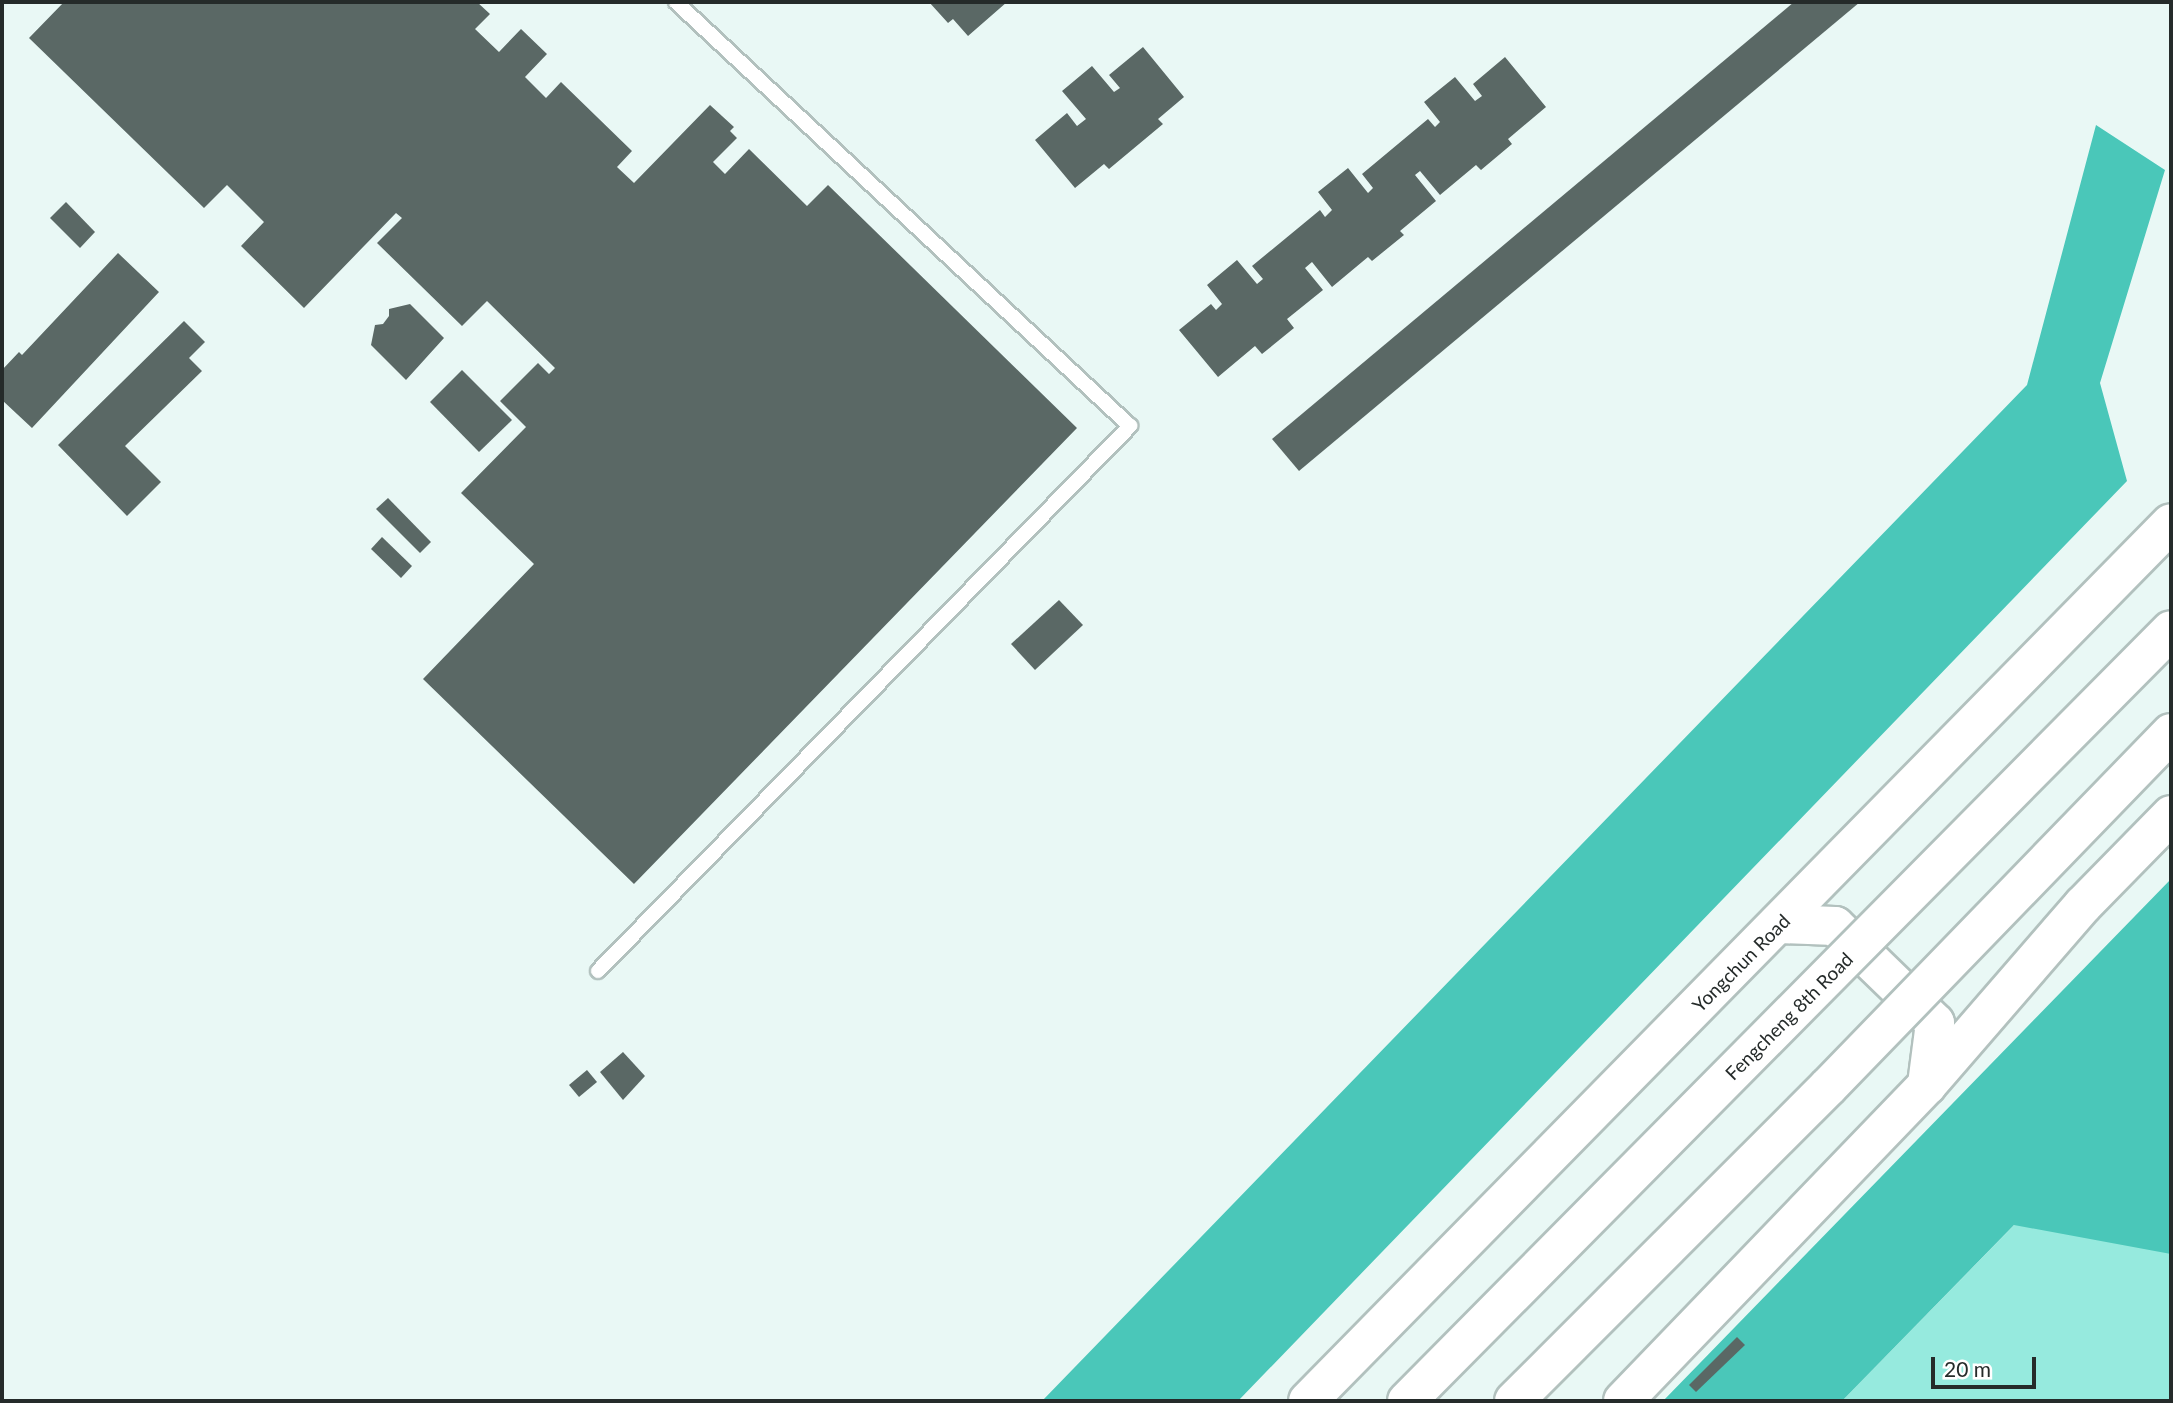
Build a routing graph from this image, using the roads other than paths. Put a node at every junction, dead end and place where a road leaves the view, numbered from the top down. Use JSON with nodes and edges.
{"nodes":[{"id":1,"x":676,"y":2,"type":"edge"},
{"id":2,"x":2171,"y":523,"type":"edge"},
{"id":3,"x":2171,"y":630,"type":"edge"},
{"id":4,"x":2171,"y":733,"type":"edge"},
{"id":5,"x":2171,"y":815,"type":"edge"},
{"id":6,"x":2171,"y":852,"type":"edge"},
{"id":7,"x":2083,"y":905,"type":"junction"},
{"id":8,"x":1780,"y":924,"type":"junction"},
{"id":9,"x":598,"y":971,"type":"dead end"},
{"id":10,"x":1927,"y":1086,"type":"junction"},
{"id":11,"x":1308,"y":1401,"type":"edge"},
{"id":12,"x":1407,"y":1401,"type":"edge"},
{"id":13,"x":1514,"y":1401,"type":"edge"},
{"id":14,"x":1623,"y":1401,"type":"edge"}],
"edges":[{"from":1,"to":9,"type":"lane"},
{"from":2,"to":8,"type":"street","name":"Yongchun Road"},
{"from":3,"to":12,"type":"street","name":"Fengcheng 8th Road","bridge":true},
{"from":4,"to":13,"type":"street","bridge":true},
{"from":5,"to":7,"type":"street"},
{"from":6,"to":7,"type":"street"},
{"from":7,"to":10,"type":"street"},
{"from":8,"to":10,"type":"street"},
{"from":8,"to":11,"type":"street","name":"Yongchun Road"},
{"from":10,"to":14,"type":"street"}]}
